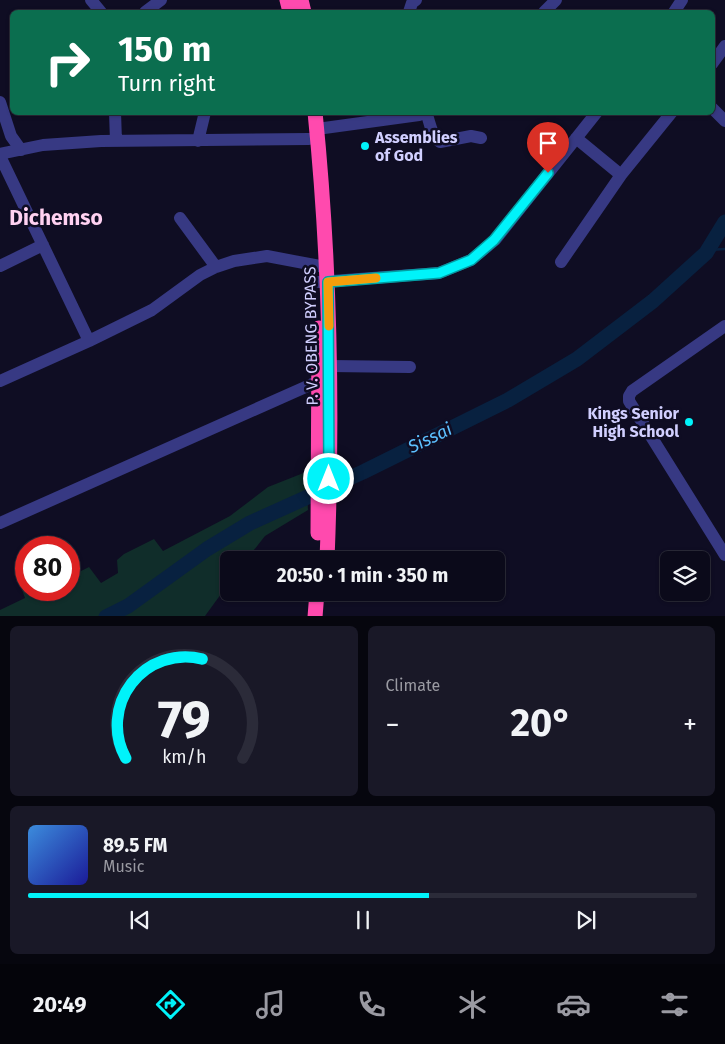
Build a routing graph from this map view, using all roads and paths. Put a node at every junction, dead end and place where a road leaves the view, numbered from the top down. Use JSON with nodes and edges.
{"nodes":[{"id":1,"x":91,"y":0,"type":"edge"},
{"id":2,"x":161,"y":0,"type":"edge"},
{"id":3,"x":556,"y":0,"type":"edge"},
{"id":4,"x":99,"y":10,"type":"edge"},
{"id":5,"x":148,"y":10,"type":"edge"},
{"id":6,"x":546,"y":10,"type":"edge"},
{"id":7,"x":725,"y":46,"type":"edge"},
{"id":8,"x":715,"y":59,"type":"edge"},
{"id":9,"x":0,"y":102,"type":"edge"},
{"id":10,"x":715,"y":111,"type":"edge"},
{"id":11,"x":115,"y":115,"type":"edge"},
{"id":12,"x":205,"y":115,"type":"edge"},
{"id":13,"x":308,"y":115,"type":"edge"},
{"id":14,"x":315,"y":115,"type":"edge"},
{"id":15,"x":419,"y":115,"type":"edge"},
{"id":16,"x":426,"y":115,"type":"edge"},
{"id":17,"x":595,"y":115,"type":"edge"},
{"id":18,"x":670,"y":115,"type":"edge"},
{"id":19,"x":725,"y":121,"type":"edge"},
{"id":20,"x":313,"y":134,"type":"junction"},
{"id":21,"x":481,"y":138,"type":"dead end"},
{"id":22,"x":576,"y":138,"type":"junction"},
{"id":23,"x":198,"y":141,"type":"junction"},
{"id":24,"x":116,"y":142,"type":"junction"},
{"id":25,"x":21,"y":150,"type":"junction"},
{"id":26,"x":0,"y":155,"type":"edge"},
{"id":27,"x":621,"y":175,"type":"junction"},
{"id":28,"x":180,"y":218,"type":"dead end"},
{"id":29,"x":43,"y":245,"type":"junction"},
{"id":30,"x":561,"y":262,"type":"dead end"},
{"id":31,"x":0,"y":266,"type":"edge"},
{"id":32,"x":320,"y":266,"type":"junction"},
{"id":33,"x":216,"y":267,"type":"junction"},
{"id":34,"x":324,"y":282,"type":"junction"},
{"id":35,"x":725,"y":326,"type":"edge"},
{"id":36,"x":89,"y":341,"type":"junction"},
{"id":37,"x":330,"y":366,"type":"junction"},
{"id":38,"x":410,"y":367,"type":"dead end"},
{"id":39,"x":0,"y":381,"type":"edge"},
{"id":40,"x":319,"y":381,"type":"junction"},
{"id":41,"x":323,"y":489,"type":"junction"},
{"id":42,"x":0,"y":523,"type":"edge"},
{"id":43,"x":319,"y":551,"type":"edge"},
{"id":44,"x":326,"y":551,"type":"edge"},
{"id":45,"x":725,"y":555,"type":"edge"},
{"id":46,"x":316,"y":601,"type":"edge"},
{"id":47,"x":325,"y":601,"type":"edge"},
{"id":48,"x":315,"y":616,"type":"edge"},
{"id":49,"x":324,"y":616,"type":"edge"}],
"edges":[{"from":1,"to":4,"type":"street"},
{"from":2,"to":5,"type":"street"},
{"from":3,"to":6,"type":"street"},
{"from":7,"to":8,"type":"street"},
{"from":9,"to":25,"type":"street"},
{"from":10,"to":19,"type":"street"},
{"from":11,"to":24,"type":"street"},
{"from":12,"to":23,"type":"street"},
{"from":13,"to":20,"type":"highway","name":"P. V. OBENG BYPASS"},
{"from":14,"to":20,"type":"highway","name":"P. V. OBENG BYPASS"},
{"from":15,"to":20,"type":"street"},
{"from":16,"to":21,"type":"street"},
{"from":17,"to":22,"type":"street"},
{"from":18,"to":27,"type":"street"},
{"from":20,"to":23,"type":"street"},
{"from":20,"to":32,"type":"highway","name":"P. V. OBENG BYPASS"},
{"from":20,"to":34,"type":"highway","name":"P. V. OBENG BYPASS"},
{"from":22,"to":27,"type":"street"},
{"from":22,"to":34,"type":"street"},
{"from":23,"to":24,"type":"street"},
{"from":24,"to":25,"type":"street"},
{"from":25,"to":26,"type":"street"},
{"from":26,"to":29,"type":"street"},
{"from":27,"to":30,"type":"street"},
{"from":28,"to":33,"type":"street"},
{"from":29,"to":31,"type":"street"},
{"from":29,"to":36,"type":"street"},
{"from":32,"to":33,"type":"street"},
{"from":32,"to":34,"type":"highway","name":"P. V. OBENG BYPASS"},
{"from":33,"to":36,"type":"street"},
{"from":34,"to":37,"type":"highway","name":"P. V. OBENG BYPASS"},
{"from":34,"to":40,"type":"highway","name":"P. V. OBENG BYPASS"},
{"from":35,"to":45,"type":"street"},
{"from":36,"to":39,"type":"street"},
{"from":37,"to":38,"type":"street"},
{"from":37,"to":41,"type":"highway","name":"P. V. OBENG BYPASS"},
{"from":40,"to":41,"type":"highway","name":"P. V. OBENG BYPASS"},
{"from":40,"to":42,"type":"street"},
{"from":41,"to":43,"type":"highway","name":"P. V. OBENG BYPASS"},
{"from":41,"to":44,"type":"highway","name":"P. V. OBENG BYPASS"},
{"from":46,"to":48,"type":"highway"},
{"from":47,"to":49,"type":"highway"}]}
